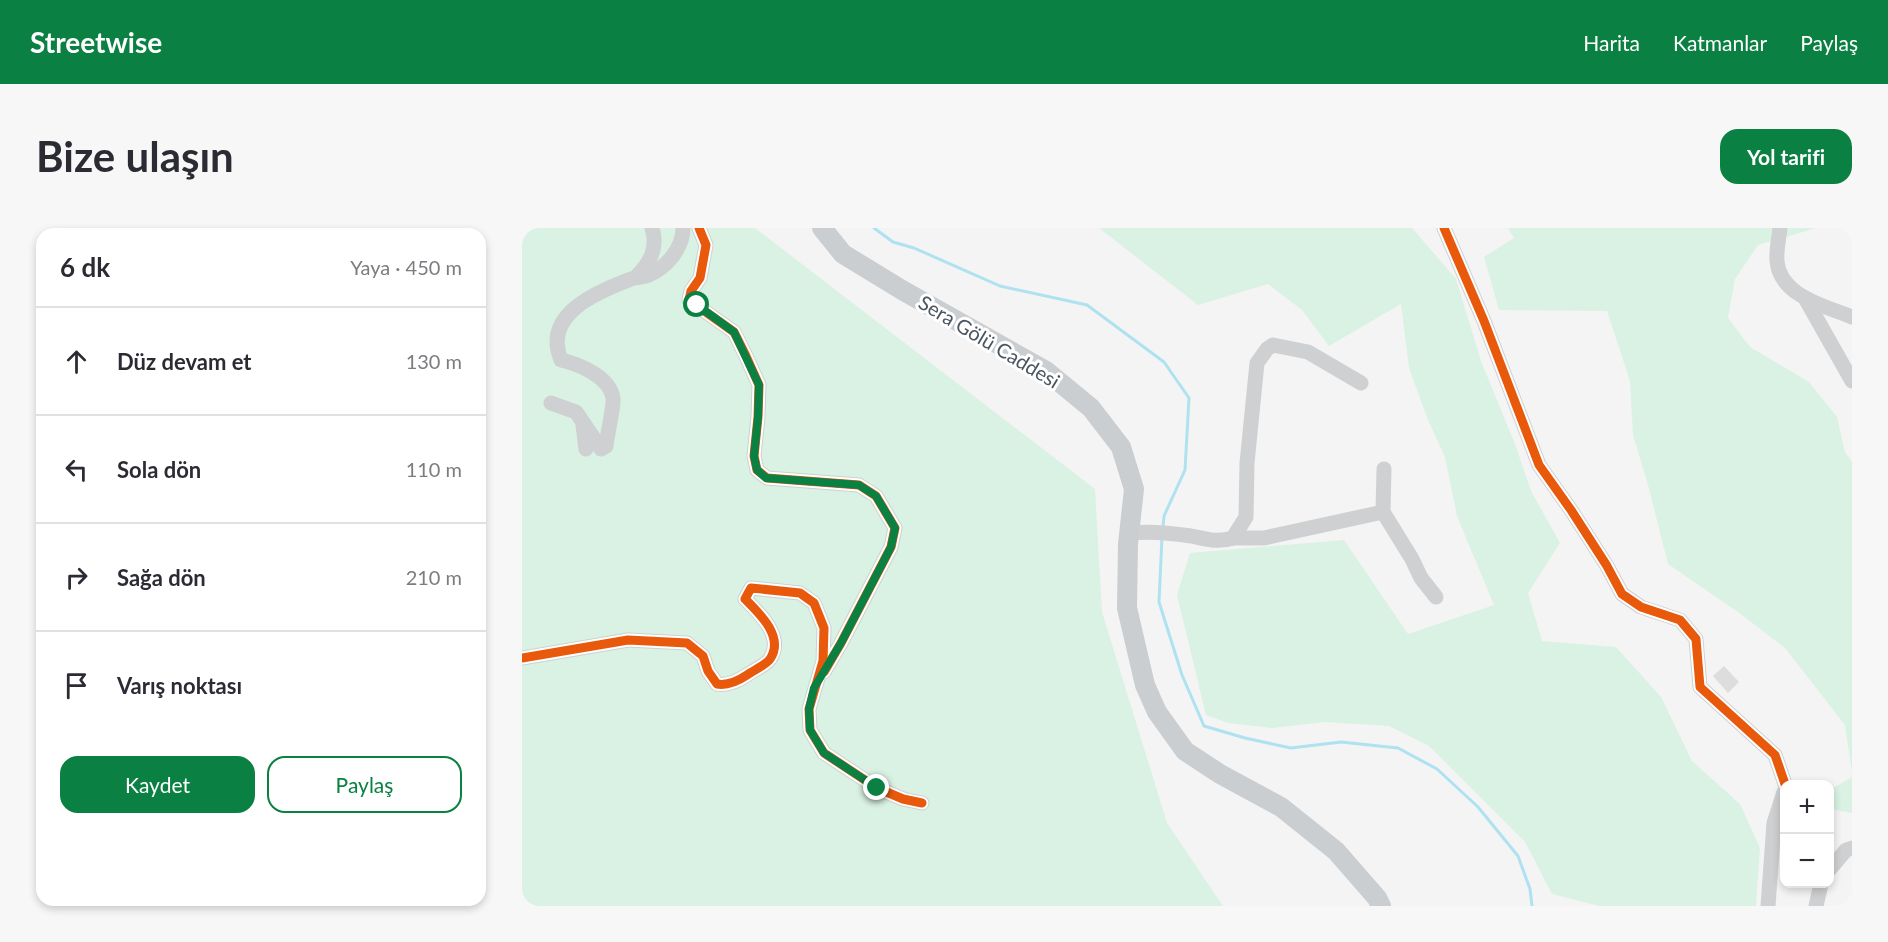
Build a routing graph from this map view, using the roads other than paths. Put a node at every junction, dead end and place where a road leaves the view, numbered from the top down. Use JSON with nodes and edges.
{"nodes":[{"id":1,"x":652,"y":228,"type":"edge"},
{"id":2,"x":683,"y":228,"type":"edge"},
{"id":3,"x":699,"y":228,"type":"edge"},
{"id":4,"x":822,"y":228,"type":"edge"},
{"id":5,"x":1444,"y":228,"type":"edge"},
{"id":6,"x":1780,"y":228,"type":"edge"},
{"id":7,"x":635,"y":278,"type":"junction"},
{"id":8,"x":1805,"y":298,"type":"junction"},
{"id":9,"x":1852,"y":317,"type":"edge"},
{"id":10,"x":1852,"y":381,"type":"edge"},
{"id":11,"x":1361,"y":382,"type":"dead end"},
{"id":12,"x":551,"y":403,"type":"dead end"},
{"id":13,"x":582,"y":422,"type":"junction"},
{"id":14,"x":586,"y":449,"type":"dead end"},
{"id":15,"x":1384,"y":469,"type":"dead end"},
{"id":16,"x":1383,"y":512,"type":"junction"},
{"id":17,"x":1138,"y":532,"type":"junction"},
{"id":18,"x":1233,"y":538,"type":"junction"},
{"id":19,"x":1436,"y":597,"type":"dead end"},
{"id":20,"x":522,"y":658,"type":"edge"},
{"id":21,"x":814,"y":688,"type":"junction"},
{"id":22,"x":1784,"y":780,"type":"edge"},
{"id":23,"x":922,"y":803,"type":"dead end"},
{"id":24,"x":1780,"y":806,"type":"edge"},
{"id":25,"x":1852,"y":848,"type":"edge"},
{"id":26,"x":1834,"y":864,"type":"edge"},
{"id":27,"x":1820,"y":888,"type":"edge"},
{"id":28,"x":1381,"y":906,"type":"edge"},
{"id":29,"x":1768,"y":906,"type":"edge"},
{"id":30,"x":1816,"y":906,"type":"edge"}],
"edges":[{"from":1,"to":7,"type":"street"},
{"from":2,"to":7,"type":"street"},
{"from":3,"to":21,"type":"street"},
{"from":4,"to":17,"type":"main road","name":"Sera Gölü Caddesi"},
{"from":5,"to":22,"type":"street"},
{"from":6,"to":8,"type":"street"},
{"from":7,"to":13,"type":"street"},
{"from":8,"to":9,"type":"street"},
{"from":8,"to":10,"type":"street"},
{"from":11,"to":18,"type":"street"},
{"from":12,"to":13,"type":"street"},
{"from":13,"to":14,"type":"street"},
{"from":15,"to":16,"type":"street"},
{"from":16,"to":18,"type":"street"},
{"from":16,"to":19,"type":"street"},
{"from":17,"to":18,"type":"street"},
{"from":17,"to":28,"type":"main road","name":"Sera Gölü Caddesi"},
{"from":20,"to":21,"type":"street"},
{"from":21,"to":23,"type":"street"},
{"from":24,"to":29,"type":"street"},
{"from":25,"to":26,"type":"street"},
{"from":27,"to":30,"type":"street"}]}
